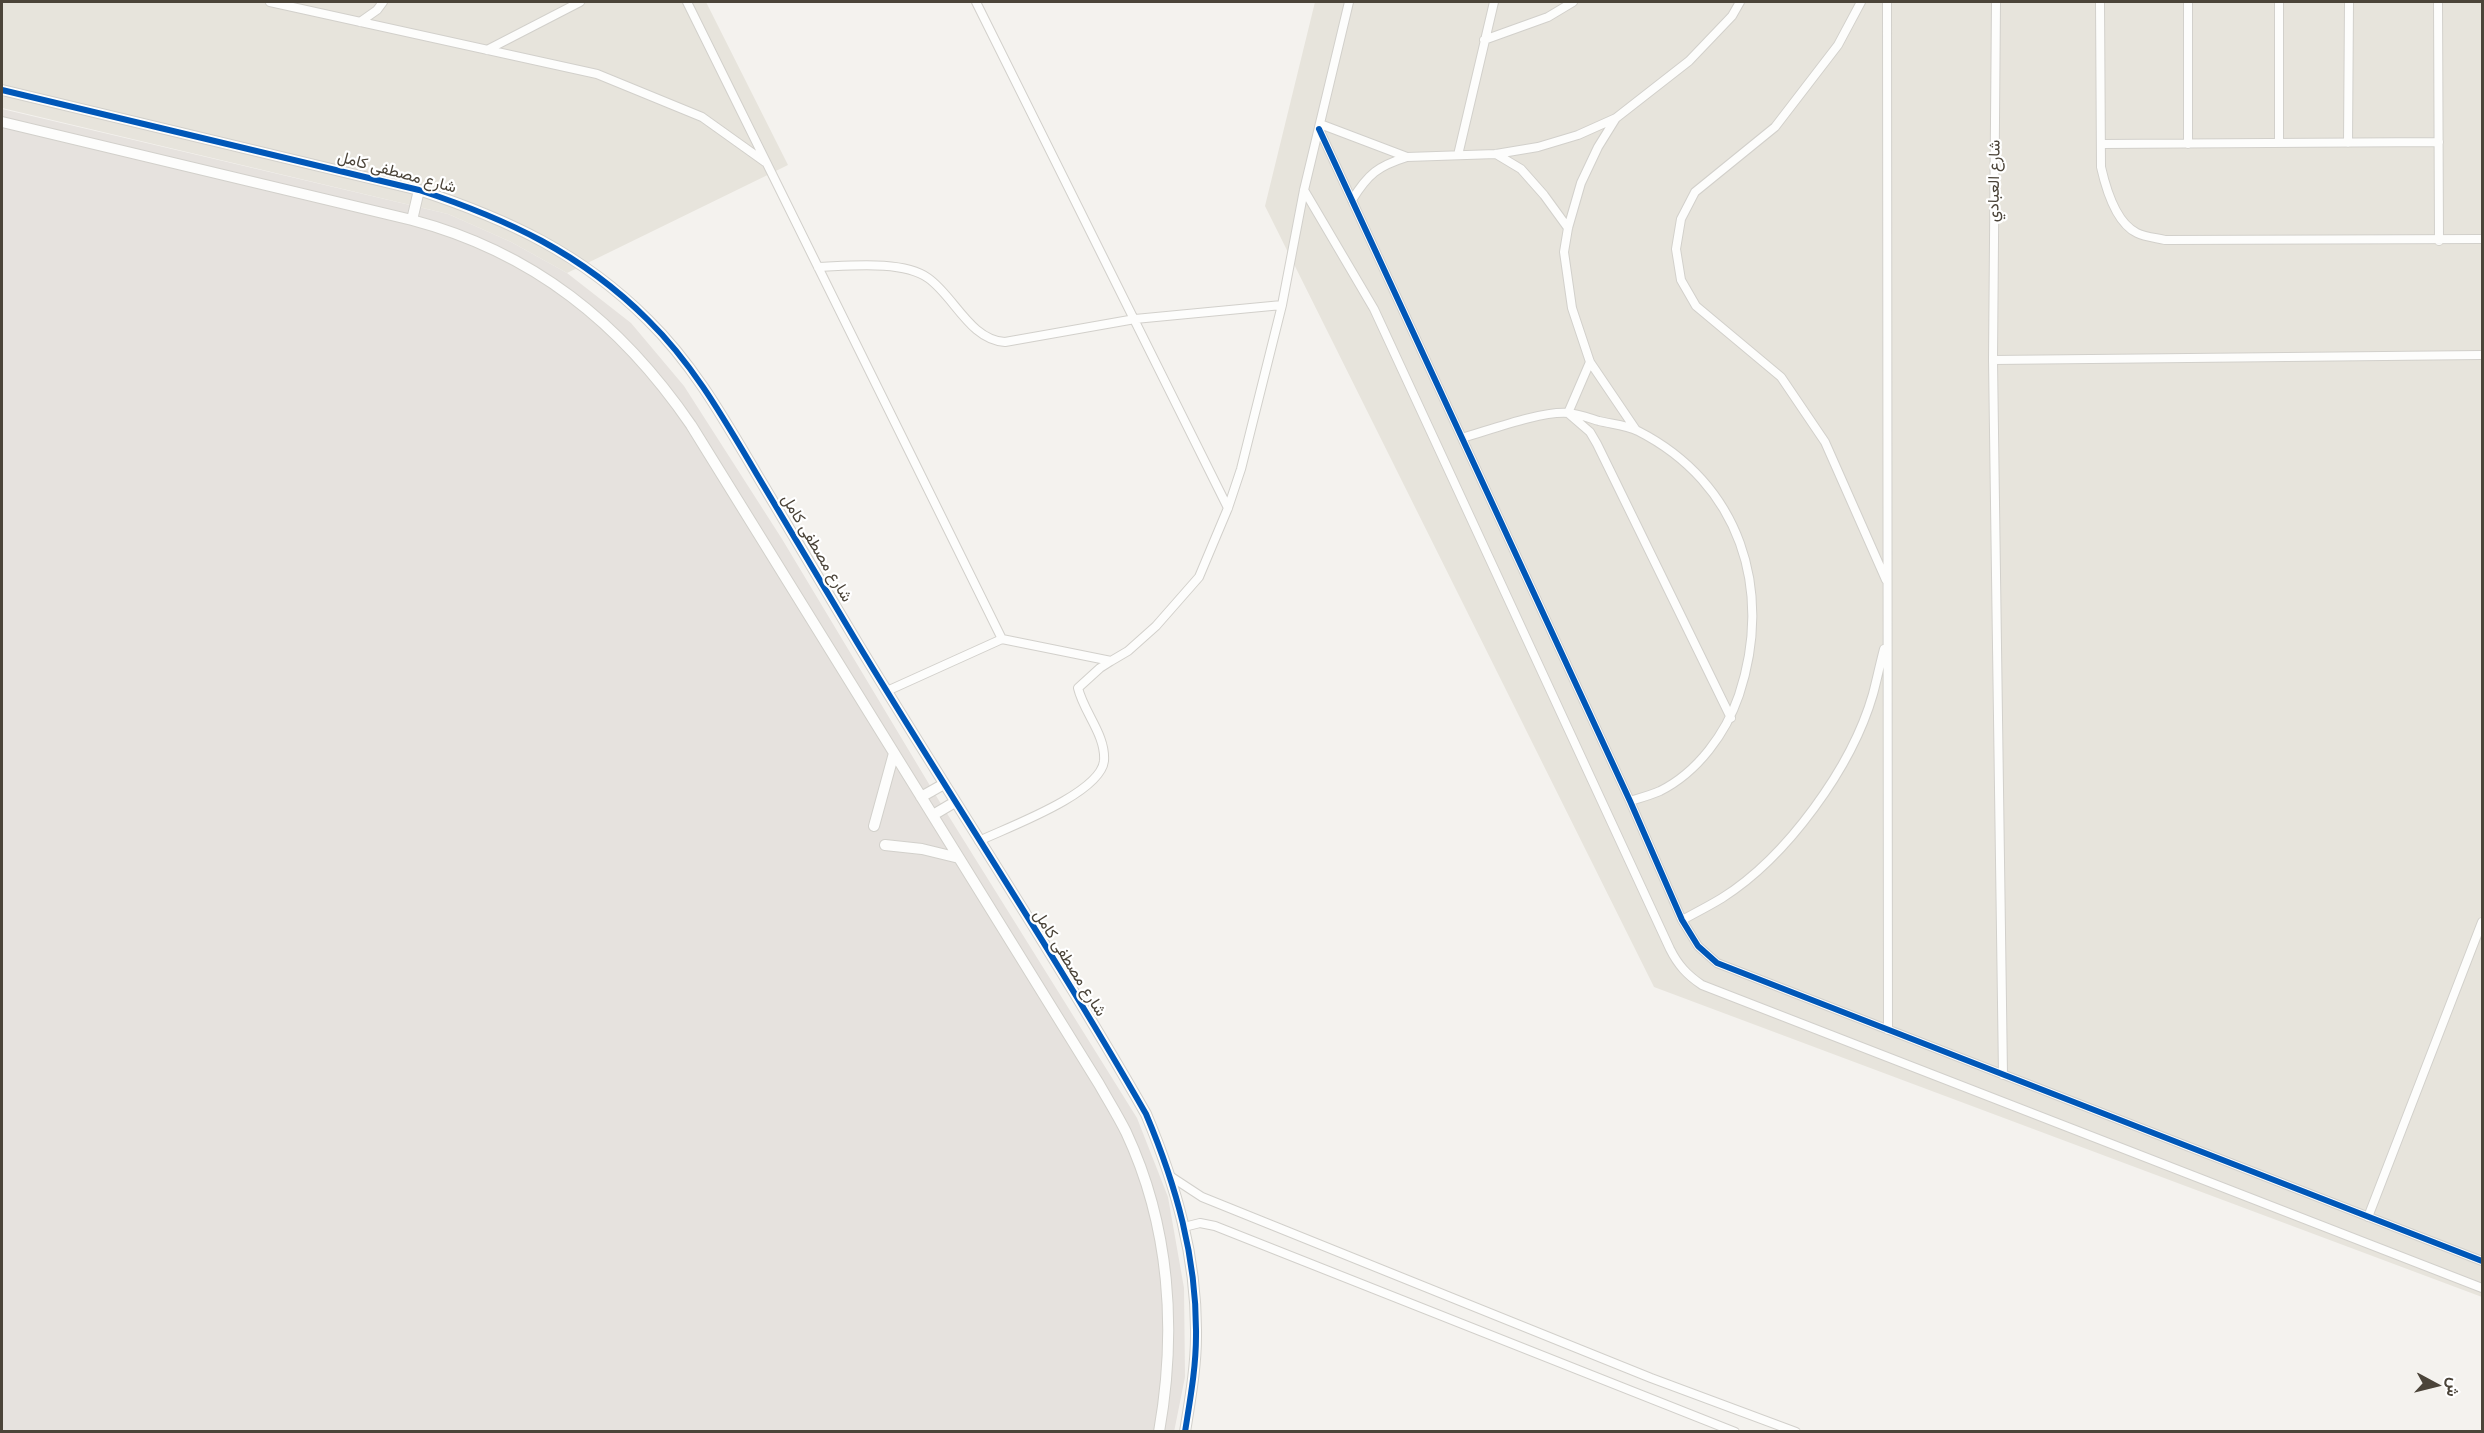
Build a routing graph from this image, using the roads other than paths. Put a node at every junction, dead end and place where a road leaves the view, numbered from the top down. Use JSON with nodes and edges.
{"nodes":[{"id":1,"x":270,"y":2,"type":"edge"},
{"id":2,"x":383,"y":2,"type":"edge"},
{"id":3,"x":579,"y":2,"type":"edge"},
{"id":4,"x":687,"y":2,"type":"edge"},
{"id":5,"x":976,"y":2,"type":"edge"},
{"id":6,"x":1349,"y":2,"type":"edge"},
{"id":7,"x":1494,"y":2,"type":"edge"},
{"id":8,"x":1573,"y":2,"type":"edge"},
{"id":9,"x":1740,"y":2,"type":"edge"},
{"id":10,"x":1861,"y":2,"type":"edge"},
{"id":11,"x":1887,"y":2,"type":"edge"},
{"id":12,"x":1996,"y":2,"type":"edge"},
{"id":13,"x":2100,"y":2,"type":"edge"},
{"id":14,"x":2188,"y":2,"type":"edge"},
{"id":15,"x":2279,"y":2,"type":"edge"},
{"id":16,"x":2349,"y":2,"type":"edge"},
{"id":17,"x":2438,"y":2,"type":"edge"},
{"id":18,"x":360,"y":22,"type":"junction"},
{"id":19,"x":1485,"y":40,"type":"junction"},
{"id":20,"x":487,"y":50,"type":"junction"},
{"id":21,"x":2,"y":90,"type":"edge"},
{"id":22,"x":1616,"y":118,"type":"junction"},
{"id":23,"x":2,"y":122,"type":"edge"},
{"id":24,"x":1320,"y":127,"type":"junction"},
{"id":25,"x":2439,"y":142,"type":"junction"},
{"id":26,"x":2279,"y":143,"type":"junction"},
{"id":27,"x":2348,"y":143,"type":"junction"},
{"id":28,"x":2101,"y":144,"type":"junction"},
{"id":29,"x":2188,"y":144,"type":"junction"},
{"id":30,"x":1496,"y":154,"type":"junction"},
{"id":31,"x":1458,"y":155,"type":"junction"},
{"id":32,"x":1407,"y":157,"type":"junction"},
{"id":33,"x":768,"y":164,"type":"junction"},
{"id":34,"x":419,"y":190,"type":"junction"},
{"id":35,"x":1304,"y":190,"type":"junction"},
{"id":36,"x":1352,"y":200,"type":"junction"},
{"id":37,"x":412,"y":220,"type":"junction"},
{"id":38,"x":1568,"y":228,"type":"junction"},
{"id":39,"x":2482,"y":239,"type":"edge"},
{"id":40,"x":2439,"y":241,"type":"junction"},
{"id":41,"x":818,"y":267,"type":"junction"},
{"id":42,"x":1282,"y":304,"type":"junction"},
{"id":43,"x":1135,"y":320,"type":"junction"},
{"id":44,"x":2482,"y":355,"type":"edge"},
{"id":45,"x":1993,"y":360,"type":"junction"},
{"id":46,"x":1590,"y":362,"type":"junction"},
{"id":47,"x":1568,"y":413,"type":"junction"},
{"id":48,"x":1636,"y":430,"type":"junction"},
{"id":49,"x":1462,"y":438,"type":"junction"},
{"id":50,"x":1228,"y":508,"type":"junction"},
{"id":51,"x":1887,"y":584,"type":"junction"},
{"id":52,"x":1887,"y":633,"type":"junction"},
{"id":53,"x":1002,"y":639,"type":"junction"},
{"id":54,"x":1111,"y":661,"type":"junction"},
{"id":55,"x":887,"y":691,"type":"junction"},
{"id":56,"x":1731,"y":718,"type":"junction"},
{"id":57,"x":894,"y":753,"type":"junction"},
{"id":58,"x":944,"y":784,"type":"junction"},
{"id":59,"x":921,"y":797,"type":"junction"},
{"id":60,"x":1630,"y":801,"type":"junction"},
{"id":61,"x":955,"y":802,"type":"junction"},
{"id":62,"x":933,"y":815,"type":"junction"},
{"id":63,"x":874,"y":826,"type":"dead end"},
{"id":64,"x":979,"y":841,"type":"junction"},
{"id":65,"x":885,"y":845,"type":"dead end"},
{"id":66,"x":959,"y":858,"type":"junction"},
{"id":67,"x":1682,"y":920,"type":"junction"},
{"id":68,"x":2482,"y":922,"type":"edge"},
{"id":69,"x":1888,"y":1030,"type":"junction"},
{"id":70,"x":2003,"y":1075,"type":"junction"},
{"id":71,"x":1170,"y":1176,"type":"junction"},
{"id":72,"x":2368,"y":1217,"type":"junction"},
{"id":73,"x":1184,"y":1227,"type":"junction"},
{"id":74,"x":2482,"y":1261,"type":"edge"},
{"id":75,"x":2482,"y":1288,"type":"edge"},
{"id":76,"x":1160,"y":1431,"type":"edge"},
{"id":77,"x":1185,"y":1431,"type":"edge"},
{"id":78,"x":1736,"y":1431,"type":"edge"},
{"id":79,"x":1796,"y":1431,"type":"edge"}],
"edges":[{"from":1,"to":18,"type":"street"},
{"from":2,"to":18,"type":"street"},
{"from":3,"to":20,"type":"street"},
{"from":4,"to":33,"type":"street"},
{"from":5,"to":43,"type":"street"},
{"from":6,"to":24,"type":"street"},
{"from":7,"to":19,"type":"street"},
{"from":8,"to":19,"type":"street"},
{"from":9,"to":22,"type":"street"},
{"from":10,"to":51,"type":"street"},
{"from":11,"to":51,"type":"street"},
{"from":12,"to":45,"type":"street","name":"شارع العبادي"},
{"from":13,"to":28,"type":"street"},
{"from":14,"to":29,"type":"street"},
{"from":15,"to":26,"type":"street"},
{"from":16,"to":27,"type":"street"},
{"from":17,"to":25,"type":"street"},
{"from":18,"to":20,"type":"street"},
{"from":19,"to":31,"type":"street"},
{"from":20,"to":33,"type":"street"},
{"from":21,"to":34,"type":"street","name":"شارع مصطفى كامل"},
{"from":22,"to":30,"type":"street"},
{"from":22,"to":38,"type":"street"},
{"from":23,"to":37,"type":"street"},
{"from":24,"to":32,"type":"street"},
{"from":24,"to":35,"type":"street"},
{"from":24,"to":36,"type":"street"},
{"from":25,"to":27,"type":"street"},
{"from":25,"to":40,"type":"street"},
{"from":26,"to":27,"type":"street"},
{"from":26,"to":29,"type":"street"},
{"from":28,"to":29,"type":"street"},
{"from":28,"to":40,"type":"street"},
{"from":30,"to":31,"type":"street"},
{"from":30,"to":38,"type":"street"},
{"from":31,"to":32,"type":"street"},
{"from":32,"to":36,"type":"street"},
{"from":33,"to":41,"type":"street"},
{"from":34,"to":37,"type":"street"},
{"from":34,"to":55,"type":"street","name":"شارع مصطفى كامل"},
{"from":35,"to":42,"type":"street"},
{"from":35,"to":75,"type":"street"},
{"from":36,"to":49,"type":"street"},
{"from":37,"to":57,"type":"street"},
{"from":38,"to":46,"type":"street"},
{"from":39,"to":40,"type":"street"},
{"from":41,"to":43,"type":"street"},
{"from":41,"to":53,"type":"street"},
{"from":42,"to":43,"type":"street"},
{"from":42,"to":50,"type":"street"},
{"from":43,"to":50,"type":"street"},
{"from":44,"to":45,"type":"street"},
{"from":45,"to":70,"type":"street","name":"شارع العبادي"},
{"from":46,"to":47,"type":"street"},
{"from":46,"to":48,"type":"street"},
{"from":47,"to":48,"type":"street"},
{"from":47,"to":49,"type":"street"},
{"from":47,"to":56,"type":"street"},
{"from":48,"to":56,"type":"street"},
{"from":49,"to":60,"type":"street"},
{"from":50,"to":54,"type":"street"},
{"from":51,"to":52,"type":"street"},
{"from":52,"to":67,"type":"street"},
{"from":52,"to":69,"type":"street"},
{"from":53,"to":54,"type":"street"},
{"from":53,"to":55,"type":"street"},
{"from":54,"to":64,"type":"street"},
{"from":55,"to":58,"type":"street","name":"شارع مصطفى كامل"},
{"from":56,"to":60,"type":"street"},
{"from":57,"to":59,"type":"street"},
{"from":57,"to":63,"type":"street"},
{"from":58,"to":59,"type":"street"},
{"from":58,"to":61,"type":"street","name":"شارع مصطفى كامل"},
{"from":59,"to":62,"type":"street"},
{"from":60,"to":67,"type":"street"},
{"from":61,"to":62,"type":"street"},
{"from":61,"to":64,"type":"street","name":"شارع مصطفى كامل"},
{"from":62,"to":66,"type":"street"},
{"from":64,"to":71,"type":"street","name":"شارع مصطفى كامل"},
{"from":65,"to":66,"type":"street"},
{"from":66,"to":76,"type":"street"},
{"from":67,"to":69,"type":"street"},
{"from":68,"to":72,"type":"street"},
{"from":69,"to":70,"type":"street"},
{"from":70,"to":72,"type":"street"},
{"from":71,"to":73,"type":"street","name":"شارع مصطفى كامل"},
{"from":71,"to":79,"type":"street"},
{"from":72,"to":74,"type":"street"},
{"from":73,"to":77,"type":"street","name":"شارع مصطفى كامل"},
{"from":73,"to":78,"type":"street"}]}
